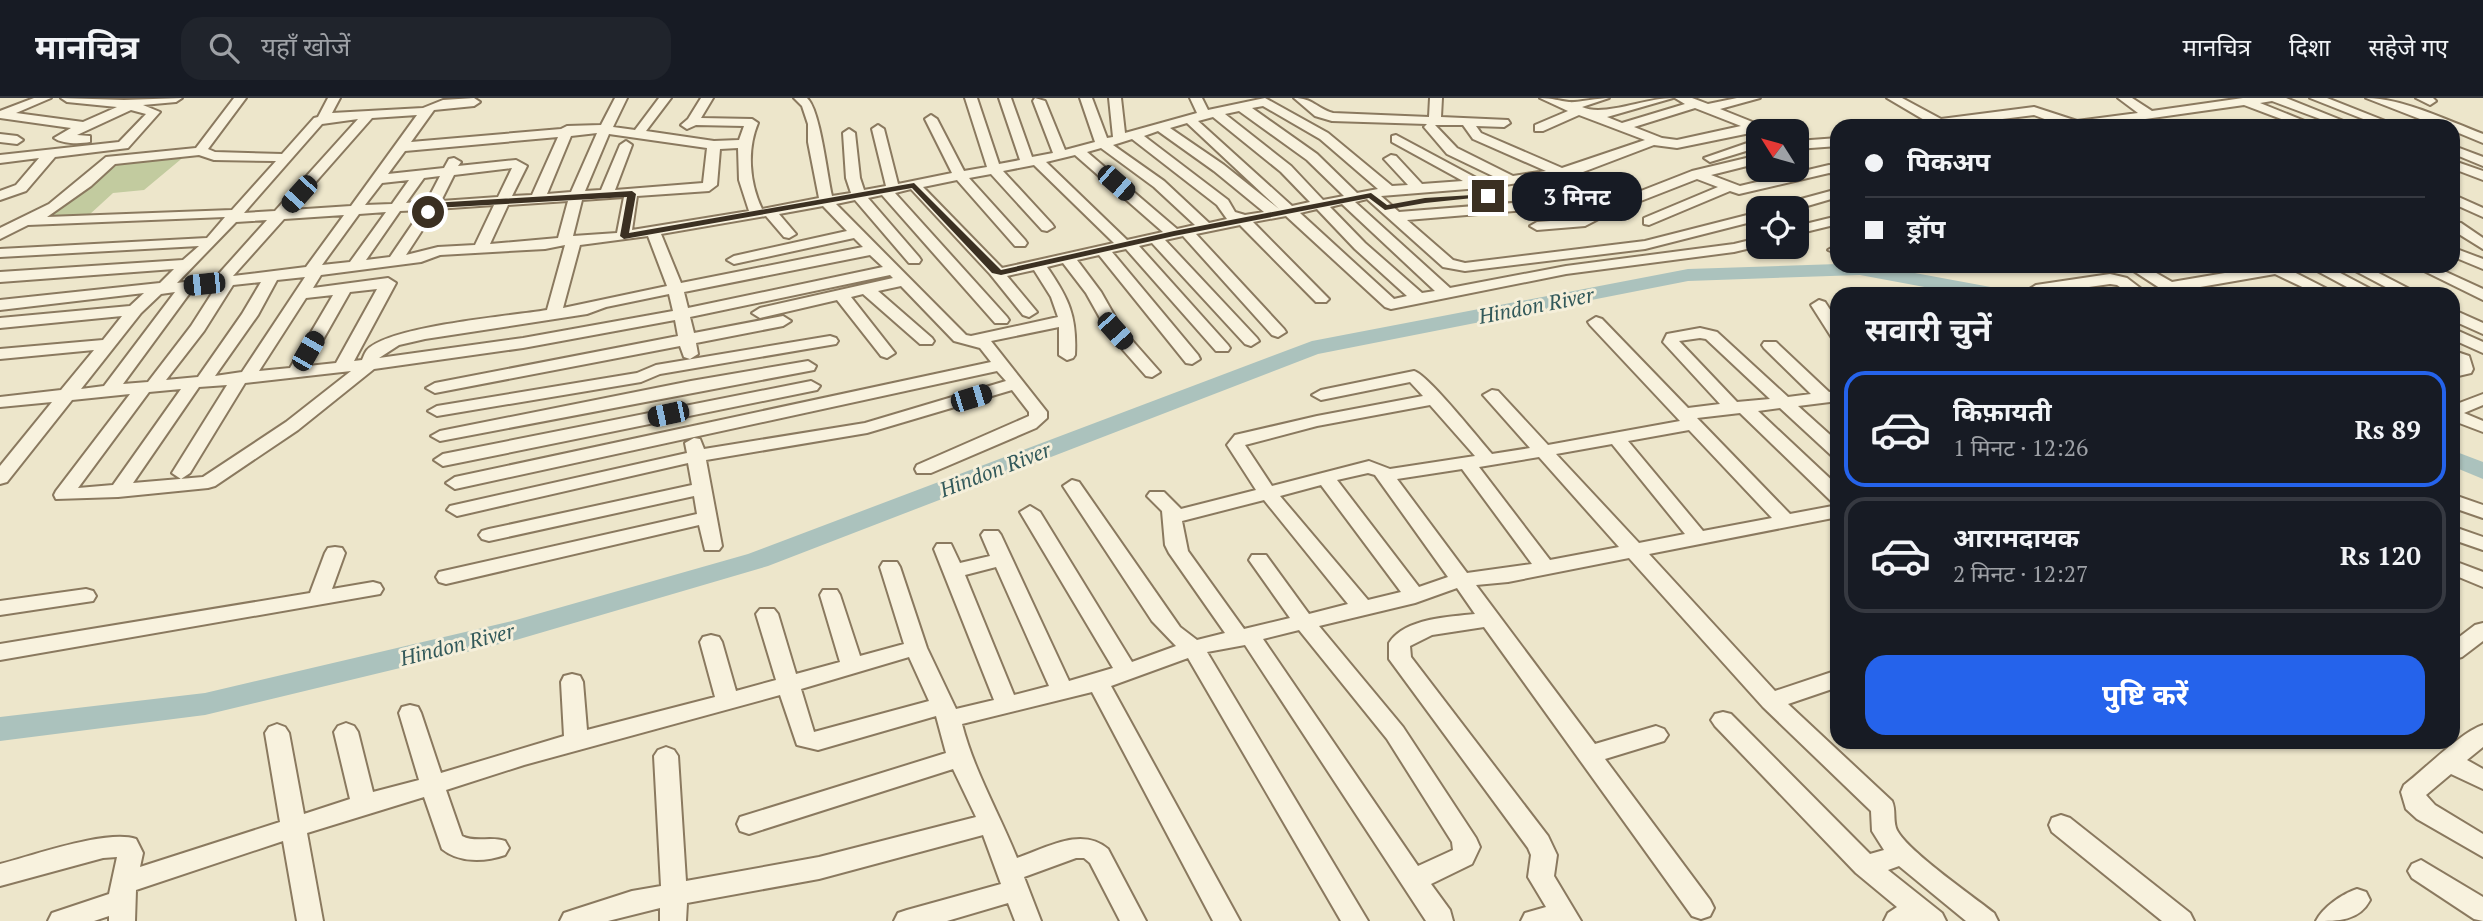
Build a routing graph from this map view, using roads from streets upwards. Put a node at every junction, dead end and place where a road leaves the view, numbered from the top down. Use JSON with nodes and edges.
{"nodes":[{"id":1,"x":45,"y":98,"type":"edge"},
{"id":2,"x":67,"y":98,"type":"edge"},
{"id":3,"x":176,"y":98,"type":"edge"},
{"id":4,"x":240,"y":98,"type":"edge"},
{"id":5,"x":334,"y":98,"type":"edge"},
{"id":6,"x":365,"y":98,"type":"edge"},
{"id":7,"x":621,"y":98,"type":"edge"},
{"id":8,"x":665,"y":98,"type":"edge"},
{"id":9,"x":707,"y":98,"type":"edge"},
{"id":10,"x":800,"y":98,"type":"edge"},
{"id":11,"x":971,"y":98,"type":"edge"},
{"id":12,"x":1005,"y":98,"type":"edge"},
{"id":13,"x":1086,"y":98,"type":"edge"},
{"id":14,"x":1115,"y":98,"type":"edge"},
{"id":15,"x":1196,"y":98,"type":"edge"},
{"id":16,"x":1546,"y":98,"type":"edge"},
{"id":17,"x":1603,"y":98,"type":"edge"},
{"id":18,"x":1667,"y":98,"type":"edge"},
{"id":19,"x":1681,"y":98,"type":"edge"},
{"id":20,"x":1754,"y":98,"type":"edge"},
{"id":21,"x":1893,"y":98,"type":"edge"},
{"id":22,"x":2025,"y":98,"type":"edge"},
{"id":23,"x":2124,"y":98,"type":"edge"},
{"id":24,"x":2269,"y":98,"type":"edge"},
{"id":25,"x":2275,"y":98,"type":"edge"},
{"id":26,"x":2316,"y":98,"type":"edge"},
{"id":27,"x":2372,"y":98,"type":"edge"},
{"id":28,"x":1276,"y":99,"type":"edge"},
{"id":29,"x":107,"y":100,"type":"edge"},
{"id":30,"x":1039,"y":101,"type":"dead end"},
{"id":31,"x":2246,"y":101,"type":"junction"},
{"id":32,"x":474,"y":102,"type":"dead end"},
{"id":33,"x":1305,"y":102,"type":"edge"},
{"id":34,"x":140,"y":103,"type":"edge"},
{"id":35,"x":1245,"y":103,"type":"edge"},
{"id":36,"x":2225,"y":104,"type":"junction"},
{"id":37,"x":1702,"y":106,"type":"junction"},
{"id":38,"x":1575,"y":108,"type":"junction"},
{"id":39,"x":428,"y":111,"type":"junction"},
{"id":40,"x":2042,"y":112,"type":"junction"},
{"id":41,"x":1210,"y":113,"type":"junction"},
{"id":42,"x":363,"y":114,"type":"junction"},
{"id":43,"x":1434,"y":114,"type":"edge"},
{"id":44,"x":2004,"y":115,"type":"junction"},
{"id":45,"x":2150,"y":115,"type":"junction"},
{"id":46,"x":0,"y":116,"type":"edge"},
{"id":47,"x":1596,"y":116,"type":"junction"},
{"id":48,"x":324,"y":118,"type":"junction"},
{"id":49,"x":1188,"y":118,"type":"junction"},
{"id":50,"x":931,"y":119,"type":"dead end"},
{"id":51,"x":1932,"y":119,"type":"edge"},
{"id":52,"x":1986,"y":119,"type":"edge"},
{"id":53,"x":2010,"y":119,"type":"edge"},
{"id":54,"x":2057,"y":119,"type":"edge"},
{"id":55,"x":2118,"y":119,"type":"edge"},
{"id":56,"x":2262,"y":119,"type":"edge"},
{"id":57,"x":2293,"y":119,"type":"edge"},
{"id":58,"x":2331,"y":119,"type":"edge"},
{"id":59,"x":2373,"y":119,"type":"edge"},
{"id":60,"x":2430,"y":119,"type":"edge"},
{"id":61,"x":693,"y":121,"type":"junction"},
{"id":62,"x":1467,"y":122,"type":"junction"},
{"id":63,"x":1746,"y":124,"type":"edge"},
{"id":64,"x":85,"y":126,"type":"junction"},
{"id":65,"x":1624,"y":126,"type":"junction"},
{"id":66,"x":1160,"y":127,"type":"junction"},
{"id":67,"x":1539,"y":128,"type":"dead end"},
{"id":68,"x":603,"y":129,"type":"junction"},
{"id":69,"x":878,"y":129,"type":"dead end"},
{"id":70,"x":567,"y":130,"type":"junction"},
{"id":71,"x":2460,"y":130,"type":"edge"},
{"id":72,"x":1746,"y":131,"type":"edge"},
{"id":73,"x":639,"y":133,"type":"junction"},
{"id":74,"x":849,"y":133,"type":"dead end"},
{"id":75,"x":1134,"y":134,"type":"junction"},
{"id":76,"x":525,"y":135,"type":"junction"},
{"id":77,"x":130,"y":137,"type":"junction"},
{"id":78,"x":0,"y":138,"type":"edge"},
{"id":79,"x":492,"y":138,"type":"junction"},
{"id":80,"x":668,"y":138,"type":"junction"},
{"id":81,"x":1119,"y":138,"type":"junction"},
{"id":82,"x":1396,"y":139,"type":"dead end"},
{"id":83,"x":2483,"y":139,"type":"edge"},
{"id":84,"x":17,"y":140,"type":"dead end"},
{"id":85,"x":1657,"y":140,"type":"junction"},
{"id":86,"x":463,"y":141,"type":"junction"},
{"id":87,"x":1102,"y":143,"type":"junction"},
{"id":88,"x":1830,"y":143,"type":"edge"},
{"id":89,"x":747,"y":144,"type":"junction"},
{"id":90,"x":714,"y":145,"type":"junction"},
{"id":91,"x":1810,"y":145,"type":"edge"},
{"id":92,"x":597,"y":146,"type":"junction"},
{"id":93,"x":401,"y":147,"type":"junction"},
{"id":94,"x":1746,"y":147,"type":"edge"},
{"id":95,"x":1077,"y":150,"type":"junction"},
{"id":96,"x":200,"y":151,"type":"junction"},
{"id":97,"x":2460,"y":152,"type":"edge"},
{"id":98,"x":51,"y":153,"type":"junction"},
{"id":99,"x":1060,"y":154,"type":"junction"},
{"id":100,"x":1710,"y":158,"type":"dead end"},
{"id":101,"x":0,"y":159,"type":"edge"},
{"id":102,"x":1391,"y":159,"type":"dead end"},
{"id":103,"x":1032,"y":161,"type":"junction"},
{"id":104,"x":1746,"y":162,"type":"edge"},
{"id":105,"x":2483,"y":162,"type":"edge"},
{"id":106,"x":516,"y":164,"type":"junction"},
{"id":107,"x":2460,"y":167,"type":"edge"},
{"id":108,"x":479,"y":168,"type":"junction"},
{"id":109,"x":995,"y":169,"type":"junction"},
{"id":110,"x":1830,"y":169,"type":"edge"},
{"id":111,"x":450,"y":171,"type":"junction"},
{"id":112,"x":1562,"y":172,"type":"junction"},
{"id":113,"x":419,"y":174,"type":"junction"},
{"id":114,"x":1697,"y":174,"type":"junction"},
{"id":115,"x":1810,"y":174,"type":"edge"},
{"id":116,"x":960,"y":176,"type":"junction"},
{"id":117,"x":2483,"y":177,"type":"edge"},
{"id":118,"x":2460,"y":178,"type":"edge"},
{"id":119,"x":378,"y":179,"type":"junction"},
{"id":120,"x":1810,"y":180,"type":"edge"},
{"id":121,"x":1778,"y":182,"type":"edge"},
{"id":122,"x":1477,"y":184,"type":"junction"},
{"id":123,"x":914,"y":185,"type":"junction"},
{"id":124,"x":2483,"y":186,"type":"edge"},
{"id":125,"x":1513,"y":187,"type":"junction"},
{"id":126,"x":1728,"y":187,"type":"junction"},
{"id":127,"x":1419,"y":188,"type":"junction"},
{"id":128,"x":889,"y":190,"type":"junction"},
{"id":129,"x":1392,"y":190,"type":"junction"},
{"id":130,"x":1830,"y":192,"type":"edge"},
{"id":131,"x":632,"y":194,"type":"junction"},
{"id":132,"x":1596,"y":194,"type":"dead end"},
{"id":133,"x":607,"y":195,"type":"junction"},
{"id":134,"x":859,"y":195,"type":"junction"},
{"id":135,"x":1371,"y":195,"type":"junction"},
{"id":136,"x":1830,"y":195,"type":"edge"},
{"id":137,"x":0,"y":196,"type":"edge"},
{"id":138,"x":578,"y":196,"type":"junction"},
{"id":139,"x":537,"y":199,"type":"junction"},
{"id":140,"x":1350,"y":199,"type":"junction"},
{"id":141,"x":503,"y":201,"type":"junction"},
{"id":142,"x":826,"y":201,"type":"junction"},
{"id":143,"x":1809,"y":201,"type":"edge"},
{"id":144,"x":2460,"y":202,"type":"edge"},
{"id":145,"x":1321,"y":204,"type":"junction"},
{"id":146,"x":432,"y":205,"type":"junction"},
{"id":147,"x":1809,"y":206,"type":"edge"},
{"id":148,"x":395,"y":208,"type":"junction"},
{"id":149,"x":355,"y":210,"type":"junction"},
{"id":150,"x":1281,"y":211,"type":"junction"},
{"id":151,"x":763,"y":212,"type":"junction"},
{"id":152,"x":1390,"y":212,"type":"junction"},
{"id":153,"x":2483,"y":213,"type":"edge"},
{"id":154,"x":231,"y":215,"type":"junction"},
{"id":155,"x":281,"y":215,"type":"junction"},
{"id":156,"x":1830,"y":217,"type":"edge"},
{"id":157,"x":1242,"y":219,"type":"junction"},
{"id":158,"x":1746,"y":219,"type":"edge"},
{"id":159,"x":2483,"y":220,"type":"edge"},
{"id":160,"x":1649,"y":221,"type":"dead end"},
{"id":161,"x":1830,"y":222,"type":"edge"},
{"id":162,"x":22,"y":223,"type":"junction"},
{"id":163,"x":2460,"y":225,"type":"edge"},
{"id":164,"x":1537,"y":226,"type":"dead end"},
{"id":165,"x":1047,"y":227,"type":"dead end"},
{"id":166,"x":1205,"y":227,"type":"junction"},
{"id":167,"x":1809,"y":227,"type":"edge"},
{"id":168,"x":1,"y":229,"type":"edge"},
{"id":169,"x":2460,"y":229,"type":"edge"},
{"id":170,"x":653,"y":232,"type":"junction"},
{"id":171,"x":1180,"y":232,"type":"junction"},
{"id":172,"x":856,"y":233,"type":"junction"},
{"id":173,"x":789,"y":234,"type":"dead end"},
{"id":174,"x":624,"y":236,"type":"junction"},
{"id":175,"x":1155,"y":238,"type":"junction"},
{"id":176,"x":202,"y":241,"type":"junction"},
{"id":177,"x":569,"y":241,"type":"junction"},
{"id":178,"x":1020,"y":243,"type":"dead end"},
{"id":179,"x":1126,"y":244,"type":"junction"},
{"id":180,"x":1746,"y":245,"type":"edge"},
{"id":181,"x":2483,"y":245,"type":"edge"},
{"id":182,"x":480,"y":249,"type":"junction"},
{"id":183,"x":873,"y":250,"type":"junction"},
{"id":184,"x":1102,"y":250,"type":"junction"},
{"id":185,"x":0,"y":253,"type":"edge"},
{"id":186,"x":2460,"y":254,"type":"edge"},
{"id":187,"x":1067,"y":258,"type":"junction"},
{"id":188,"x":734,"y":260,"type":"dead end"},
{"id":189,"x":914,"y":260,"type":"dead end"},
{"id":190,"x":394,"y":262,"type":"junction"},
{"id":191,"x":181,"y":264,"type":"junction"},
{"id":192,"x":1038,"y":265,"type":"junction"},
{"id":193,"x":2483,"y":265,"type":"edge"},
{"id":194,"x":354,"y":267,"type":"junction"},
{"id":195,"x":995,"y":271,"type":"junction"},
{"id":196,"x":313,"y":272,"type":"junction"},
{"id":197,"x":2145,"y":273,"type":"edge"},
{"id":198,"x":2247,"y":273,"type":"edge"},
{"id":199,"x":2285,"y":273,"type":"edge"},
{"id":200,"x":2329,"y":273,"type":"edge"},
{"id":201,"x":2368,"y":273,"type":"edge"},
{"id":202,"x":2436,"y":273,"type":"edge"},
{"id":203,"x":897,"y":275,"type":"junction"},
{"id":204,"x":0,"y":277,"type":"edge"},
{"id":205,"x":271,"y":277,"type":"junction"},
{"id":206,"x":224,"y":282,"type":"junction"},
{"id":207,"x":188,"y":285,"type":"junction"},
{"id":208,"x":2056,"y":287,"type":"edge"},
{"id":209,"x":2130,"y":287,"type":"edge"},
{"id":210,"x":2170,"y":287,"type":"edge"},
{"id":211,"x":2188,"y":287,"type":"edge"},
{"id":212,"x":2314,"y":287,"type":"edge"},
{"id":213,"x":2358,"y":287,"type":"edge"},
{"id":214,"x":2396,"y":287,"type":"edge"},
{"id":215,"x":163,"y":288,"type":"junction"},
{"id":216,"x":344,"y":289,"type":"junction"},
{"id":217,"x":676,"y":289,"type":"junction"},
{"id":218,"x":866,"y":289,"type":"junction"},
{"id":219,"x":1446,"y":293,"type":"junction"},
{"id":220,"x":302,"y":294,"type":"junction"},
{"id":221,"x":841,"y":295,"type":"junction"},
{"id":222,"x":2483,"y":295,"type":"edge"},
{"id":223,"x":1321,"y":299,"type":"dead end"},
{"id":224,"x":1419,"y":299,"type":"junction"},
{"id":225,"x":0,"y":305,"type":"edge"},
{"id":226,"x":1819,"y":305,"type":"dead end"},
{"id":227,"x":135,"y":310,"type":"junction"},
{"id":228,"x":1029,"y":312,"type":"dead end"},
{"id":229,"x":554,"y":313,"type":"junction"},
{"id":230,"x":683,"y":313,"type":"junction"},
{"id":231,"x":2460,"y":318,"type":"edge"},
{"id":232,"x":1001,"y":320,"type":"dead end"},
{"id":233,"x":1068,"y":320,"type":"junction"},
{"id":234,"x":783,"y":321,"type":"dead end"},
{"id":235,"x":1596,"y":322,"type":"dead end"},
{"id":236,"x":1830,"y":322,"type":"edge"},
{"id":237,"x":0,"y":323,"type":"edge"},
{"id":238,"x":2483,"y":329,"type":"edge"},
{"id":239,"x":733,"y":332,"type":"junction"},
{"id":240,"x":1278,"y":332,"type":"dead end"},
{"id":241,"x":2460,"y":337,"type":"edge"},
{"id":242,"x":974,"y":340,"type":"junction"},
{"id":243,"x":689,"y":341,"type":"junction"},
{"id":244,"x":830,"y":341,"type":"dead end"},
{"id":245,"x":926,"y":341,"type":"dead end"},
{"id":246,"x":1251,"y":341,"type":"dead end"},
{"id":247,"x":109,"y":344,"type":"junction"},
{"id":248,"x":1770,"y":345,"type":"dead end"},
{"id":249,"x":1222,"y":348,"type":"dead end"},
{"id":250,"x":2483,"y":348,"type":"edge"},
{"id":251,"x":887,"y":353,"type":"dead end"},
{"id":252,"x":0,"y":354,"type":"edge"},
{"id":253,"x":1066,"y":355,"type":"dead end"},
{"id":254,"x":1192,"y":359,"type":"dead end"},
{"id":255,"x":2460,"y":359,"type":"edge"},
{"id":256,"x":691,"y":364,"type":"junction"},
{"id":257,"x":368,"y":365,"type":"junction"},
{"id":258,"x":1002,"y":365,"type":"junction"},
{"id":259,"x":808,"y":366,"type":"dead end"},
{"id":260,"x":342,"y":368,"type":"junction"},
{"id":261,"x":2460,"y":370,"type":"edge"},
{"id":262,"x":296,"y":372,"type":"junction"},
{"id":263,"x":1152,"y":372,"type":"dead end"},
{"id":264,"x":243,"y":377,"type":"junction"},
{"id":265,"x":199,"y":381,"type":"junction"},
{"id":266,"x":1015,"y":384,"type":"junction"},
{"id":267,"x":150,"y":386,"type":"junction"},
{"id":268,"x":691,"y":386,"type":"junction"},
{"id":269,"x":811,"y":386,"type":"dead end"},
{"id":270,"x":435,"y":388,"type":"dead end"},
{"id":271,"x":569,"y":389,"type":"junction"},
{"id":272,"x":110,"y":390,"type":"junction"},
{"id":273,"x":1830,"y":393,"type":"edge"},
{"id":274,"x":68,"y":394,"type":"junction"},
{"id":275,"x":1321,"y":395,"type":"dead end"},
{"id":276,"x":1492,"y":395,"type":"dead end"},
{"id":277,"x":1830,"y":397,"type":"edge"},
{"id":278,"x":1436,"y":399,"type":"junction"},
{"id":279,"x":2483,"y":399,"type":"edge"},
{"id":280,"x":8,"y":401,"type":"edge"},
{"id":281,"x":1783,"y":403,"type":"junction"},
{"id":282,"x":1738,"y":407,"type":"junction"},
{"id":283,"x":692,"y":409,"type":"junction"},
{"id":284,"x":570,"y":410,"type":"junction"},
{"id":285,"x":2460,"y":410,"type":"edge"},
{"id":286,"x":437,"y":411,"type":"dead end"},
{"id":287,"x":2460,"y":416,"type":"edge"},
{"id":288,"x":0,"y":418,"type":"edge"},
{"id":289,"x":1688,"y":419,"type":"junction"},
{"id":290,"x":2483,"y":427,"type":"edge"},
{"id":291,"x":576,"y":433,"type":"junction"},
{"id":292,"x":693,"y":434,"type":"junction"},
{"id":293,"x":440,"y":436,"type":"dead end"},
{"id":294,"x":1617,"y":439,"type":"junction"},
{"id":295,"x":1830,"y":445,"type":"edge"},
{"id":296,"x":1545,"y":451,"type":"junction"},
{"id":297,"x":696,"y":456,"type":"junction"},
{"id":298,"x":575,"y":459,"type":"junction"},
{"id":299,"x":1487,"y":459,"type":"junction"},
{"id":300,"x":443,"y":460,"type":"dead end"},
{"id":301,"x":7,"y":462,"type":"edge"},
{"id":302,"x":1466,"y":463,"type":"junction"},
{"id":303,"x":924,"y":469,"type":"dead end"},
{"id":304,"x":181,"y":473,"type":"dead end"},
{"id":305,"x":1387,"y":475,"type":"junction"},
{"id":306,"x":1325,"y":477,"type":"junction"},
{"id":307,"x":0,"y":478,"type":"edge"},
{"id":308,"x":455,"y":483,"type":"dead end"},
{"id":309,"x":578,"y":485,"type":"junction"},
{"id":310,"x":1072,"y":486,"type":"dead end"},
{"id":311,"x":703,"y":488,"type":"junction"},
{"id":312,"x":1830,"y":490,"type":"edge"},
{"id":313,"x":118,"y":491,"type":"junction"},
{"id":314,"x":1267,"y":492,"type":"junction"},
{"id":315,"x":1157,"y":496,"type":"dead end"},
{"id":316,"x":2460,"y":503,"type":"edge"},
{"id":317,"x":457,"y":510,"type":"dead end"},
{"id":318,"x":1030,"y":512,"type":"dead end"},
{"id":319,"x":1830,"y":512,"type":"edge"},
{"id":320,"x":2483,"y":512,"type":"edge"},
{"id":321,"x":582,"y":515,"type":"junction"},
{"id":322,"x":708,"y":517,"type":"junction"},
{"id":323,"x":1172,"y":517,"type":"junction"},
{"id":324,"x":1785,"y":520,"type":"junction"},
{"id":325,"x":489,"y":535,"type":"dead end"},
{"id":326,"x":991,"y":535,"type":"dead end"},
{"id":327,"x":2460,"y":535,"type":"edge"},
{"id":328,"x":1699,"y":539,"type":"junction"},
{"id":329,"x":2483,"y":544,"type":"edge"},
{"id":330,"x":586,"y":545,"type":"junction"},
{"id":331,"x":712,"y":547,"type":"dead end"},
{"id":332,"x":944,"y":549,"type":"dead end"},
{"id":333,"x":1633,"y":551,"type":"junction"},
{"id":334,"x":335,"y":553,"type":"dead end"},
{"id":335,"x":1003,"y":559,"type":"junction"},
{"id":336,"x":1259,"y":560,"type":"dead end"},
{"id":337,"x":1544,"y":566,"type":"junction"},
{"id":338,"x":890,"y":567,"type":"dead end"},
{"id":339,"x":2460,"y":570,"type":"edge"},
{"id":340,"x":953,"y":571,"type":"junction"},
{"id":341,"x":446,"y":577,"type":"dead end"},
{"id":342,"x":1460,"y":580,"type":"junction"},
{"id":343,"x":2483,"y":580,"type":"edge"},
{"id":344,"x":373,"y":589,"type":"dead end"},
{"id":345,"x":86,"y":596,"type":"dead end"},
{"id":346,"x":830,"y":596,"type":"dead end"},
{"id":347,"x":1415,"y":596,"type":"junction"},
{"id":348,"x":318,"y":599,"type":"junction"},
{"id":349,"x":1362,"y":607,"type":"junction"},
{"id":350,"x":0,"y":608,"type":"edge"},
{"id":351,"x":767,"y":614,"type":"dead end"},
{"id":352,"x":1488,"y":618,"type":"junction"},
{"id":353,"x":1303,"y":621,"type":"junction"},
{"id":354,"x":2483,"y":630,"type":"edge"},
{"id":355,"x":1245,"y":638,"type":"junction"},
{"id":356,"x":711,"y":642,"type":"dead end"},
{"id":357,"x":2460,"y":647,"type":"edge"},
{"id":358,"x":916,"y":648,"type":"junction"},
{"id":359,"x":1193,"y":648,"type":"junction"},
{"id":360,"x":0,"y":652,"type":"edge"},
{"id":361,"x":852,"y":666,"type":"junction"},
{"id":362,"x":1126,"y":671,"type":"junction"},
{"id":363,"x":1098,"y":681,"type":"junction"},
{"id":364,"x":1830,"y":681,"type":"edge"},
{"id":365,"x":572,"y":682,"type":"dead end"},
{"id":366,"x":789,"y":684,"type":"junction"},
{"id":367,"x":1062,"y":690,"type":"junction"},
{"id":368,"x":1771,"y":701,"type":"junction"},
{"id":369,"x":728,"y":702,"type":"junction"},
{"id":370,"x":1007,"y":705,"type":"junction"},
{"id":371,"x":945,"y":712,"type":"junction"},
{"id":372,"x":410,"y":713,"type":"dead end"},
{"id":373,"x":1723,"y":720,"type":"dead end"},
{"id":374,"x":346,"y":732,"type":"dead end"},
{"id":375,"x":278,"y":733,"type":"dead end"},
{"id":376,"x":2483,"y":734,"type":"edge"},
{"id":377,"x":1656,"y":735,"type":"dead end"},
{"id":378,"x":576,"y":742,"type":"junction"},
{"id":379,"x":1589,"y":755,"type":"junction"},
{"id":380,"x":666,"y":756,"type":"dead end"},
{"id":381,"x":959,"y":758,"type":"junction"},
{"id":382,"x":2449,"y":761,"type":"junction"},
{"id":383,"x":2483,"y":780,"type":"edge"},
{"id":384,"x":432,"y":785,"type":"junction"},
{"id":385,"x":364,"y":804,"type":"junction"},
{"id":386,"x":991,"y":823,"type":"junction"},
{"id":387,"x":749,"y":824,"type":"dead end"},
{"id":388,"x":2061,"y":825,"type":"dead end"},
{"id":389,"x":292,"y":827,"type":"junction"},
{"id":390,"x":2483,"y":847,"type":"edge"},
{"id":391,"x":496,"y":848,"type":"dead end"},
{"id":392,"x":1903,"y":855,"type":"junction"},
{"id":393,"x":1865,"y":866,"type":"junction"},
{"id":394,"x":2421,"y":871,"type":"dead end"},
{"id":395,"x":0,"y":875,"type":"edge"},
{"id":396,"x":1413,"y":880,"type":"junction"},
{"id":397,"x":1014,"y":881,"type":"junction"},
{"id":398,"x":674,"y":894,"type":"junction"},
{"id":399,"x":2357,"y":900,"type":"dead end"},
{"id":400,"x":122,"y":902,"type":"edge"},
{"id":401,"x":1701,"y":908,"type":"dead end"},
{"id":402,"x":2483,"y":911,"type":"edge"},
{"id":403,"x":1916,"y":917,"type":"edge"},
{"id":404,"x":1566,"y":918,"type":"edge"},
{"id":405,"x":61,"y":921,"type":"edge"},
{"id":406,"x":310,"y":921,"type":"edge"},
{"id":407,"x":573,"y":921,"type":"edge"},
{"id":408,"x":673,"y":921,"type":"edge"},
{"id":409,"x":907,"y":921,"type":"edge"},
{"id":410,"x":1027,"y":921,"type":"edge"},
{"id":411,"x":1133,"y":921,"type":"edge"},
{"id":412,"x":1227,"y":921,"type":"edge"},
{"id":413,"x":1355,"y":921,"type":"edge"},
{"id":414,"x":1439,"y":921,"type":"edge"},
{"id":415,"x":1534,"y":921,"type":"edge"},
{"id":416,"x":1985,"y":921,"type":"edge"},
{"id":417,"x":2180,"y":921,"type":"edge"},
{"id":418,"x":2329,"y":921,"type":"edge"}],
"edges":[{"from":1,"to":46,"type":"street"},
{"from":2,"to":29,"type":"street"},
{"from":3,"to":34,"type":"street"},
{"from":4,"to":96,"type":"street"},
{"from":5,"to":48,"type":"street"},
{"from":6,"to":42,"type":"street"},
{"from":7,"to":68,"type":"street"},
{"from":8,"to":73,"type":"street"},
{"from":9,"to":61,"type":"street"},
{"from":10,"to":142,"type":"street"},
{"from":11,"to":109,"type":"street"},
{"from":12,"to":103,"type":"street"},
{"from":13,"to":87,"type":"street"},
{"from":14,"to":81,"type":"street"},
{"from":15,"to":41,"type":"street"},
{"from":16,"to":38,"type":"street"},
{"from":17,"to":38,"type":"street"},
{"from":18,"to":47,"type":"street"},
{"from":19,"to":37,"type":"street"},
{"from":20,"to":37,"type":"street"},
{"from":21,"to":51,"type":"street"},
{"from":22,"to":40,"type":"street"},
{"from":23,"to":45,"type":"street"},
{"from":24,"to":31,"type":"street"},
{"from":25,"to":58,"type":"street"},
{"from":26,"to":59,"type":"street"},
{"from":27,"to":60,"type":"street"},
{"from":28,"to":35,"type":"street"},
{"from":28,"to":129,"type":"street"},
{"from":29,"to":34,"type":"street"},
{"from":30,"to":99,"type":"street"},
{"from":31,"to":36,"type":"street"},
{"from":31,"to":57,"type":"street"},
{"from":32,"to":39,"type":"street"},
{"from":33,"to":43,"type":"street"},
{"from":34,"to":64,"type":"street"},
{"from":34,"to":77,"type":"street"},
{"from":35,"to":41,"type":"street"},
{"from":35,"to":140,"type":"street"},
{"from":36,"to":45,"type":"street"},
{"from":36,"to":56,"type":"street"},
{"from":37,"to":63,"type":"street"},
{"from":37,"to":65,"type":"street"},
{"from":38,"to":47,"type":"street"},
{"from":38,"to":67,"type":"street"},
{"from":39,"to":42,"type":"street"},
{"from":39,"to":93,"type":"street"},
{"from":40,"to":44,"type":"street"},
{"from":40,"to":54,"type":"street"},
{"from":41,"to":49,"type":"street"},
{"from":41,"to":145,"type":"street"},
{"from":42,"to":48,"type":"street"},
{"from":42,"to":155,"type":"street"},
{"from":43,"to":62,"type":"street"},
{"from":43,"to":62,"type":"street"},
{"from":43,"to":125,"type":"street"},
{"from":44,"to":52,"type":"street"},
{"from":44,"to":53,"type":"street"},
{"from":45,"to":55,"type":"street"},
{"from":46,"to":64,"type":"street"},
{"from":47,"to":65,"type":"street"},
{"from":48,"to":154,"type":"street"},
{"from":49,"to":66,"type":"street"},
{"from":49,"to":150,"type":"street"},
{"from":50,"to":116,"type":"street"},
{"from":61,"to":80,"type":"street"},
{"from":61,"to":89,"type":"street"},
{"from":62,"to":112,"type":"street"},
{"from":64,"to":77,"type":"street"},
{"from":65,"to":85,"type":"street"},
{"from":66,"to":75,"type":"street"},
{"from":66,"to":150,"type":"street"},
{"from":68,"to":70,"type":"street"},
{"from":68,"to":73,"type":"street"},
{"from":68,"to":92,"type":"street"},
{"from":69,"to":128,"type":"street"},
{"from":70,"to":76,"type":"street"},
{"from":70,"to":139,"type":"street"},
{"from":71,"to":83,"type":"street"},
{"from":72,"to":85,"type":"street"},
{"from":73,"to":80,"type":"street"},
{"from":74,"to":134,"type":"street"},
{"from":75,"to":81,"type":"street"},
{"from":75,"to":157,"type":"street"},
{"from":76,"to":79,"type":"street"},
{"from":76,"to":106,"type":"street"},
{"from":77,"to":98,"type":"street"},
{"from":78,"to":84,"type":"street"},
{"from":79,"to":86,"type":"street"},
{"from":79,"to":108,"type":"street"},
{"from":80,"to":90,"type":"street"},
{"from":81,"to":87,"type":"street"},
{"from":82,"to":122,"type":"street"},
{"from":85,"to":112,"type":"street"},
{"from":86,"to":93,"type":"street"},
{"from":86,"to":111,"type":"street"},
{"from":87,"to":95,"type":"street"},
{"from":87,"to":166,"type":"street"},
{"from":88,"to":91,"type":"street"},
{"from":89,"to":90,"type":"street"},
{"from":89,"to":151,"type":"street"},
{"from":90,"to":131,"type":"street"},
{"from":92,"to":133,"type":"street"},
{"from":92,"to":138,"type":"street"},
{"from":93,"to":119,"type":"street"},
{"from":94,"to":100,"type":"street"},
{"from":95,"to":99,"type":"street"},
{"from":95,"to":171,"type":"street"},
{"from":96,"to":154,"type":"street"},
{"from":96,"to":162,"type":"street"},
{"from":97,"to":105,"type":"street"},
{"from":98,"to":101,"type":"street"},
{"from":98,"to":137,"type":"street"},
{"from":99,"to":103,"type":"street"},
{"from":102,"to":127,"type":"street"},
{"from":103,"to":109,"type":"street"},
{"from":103,"to":179,"type":"street"},
{"from":104,"to":114,"type":"street"},
{"from":106,"to":108,"type":"street"},
{"from":106,"to":141,"type":"street"},
{"from":107,"to":117,"type":"street"},
{"from":108,"to":111,"type":"street"},
{"from":109,"to":116,"type":"street"},
{"from":109,"to":165,"type":"street"},
{"from":110,"to":115,"type":"street"},
{"from":111,"to":113,"type":"street"},
{"from":111,"to":146,"type":"street"},
{"from":112,"to":125,"type":"street"},
{"from":113,"to":119,"type":"street"},
{"from":113,"to":148,"type":"street"},
{"from":114,"to":126,"type":"street"},
{"from":114,"to":164,"type":"street"},
{"from":116,"to":123,"type":"street"},
{"from":116,"to":178,"type":"street"},
{"from":117,"to":118,"type":"street"},
{"from":118,"to":124,"type":"street"},
{"from":119,"to":149,"type":"street"},
{"from":120,"to":130,"type":"street"},
{"from":121,"to":126,"type":"street"},
{"from":122,"to":125,"type":"street"},
{"from":122,"to":127,"type":"street"},
{"from":123,"to":128,"type":"street"},
{"from":123,"to":195,"type":"street"},
{"from":125,"to":152,"type":"street"},
{"from":126,"to":160,"type":"street"},
{"from":127,"to":129,"type":"street"},
{"from":128,"to":134,"type":"street"},
{"from":128,"to":232,"type":"street"},
{"from":129,"to":135,"type":"street"},
{"from":131,"to":133,"type":"street"},
{"from":131,"to":174,"type":"street"},
{"from":132,"to":152,"type":"street"},
{"from":133,"to":138,"type":"street"},
{"from":134,"to":142,"type":"street"},
{"from":134,"to":189,"type":"street"},
{"from":135,"to":140,"type":"street"},
{"from":135,"to":152,"type":"street"},
{"from":136,"to":143,"type":"street"},
{"from":138,"to":139,"type":"street"},
{"from":138,"to":177,"type":"street"},
{"from":139,"to":141,"type":"street"},
{"from":140,"to":145,"type":"street"},
{"from":140,"to":219,"type":"street"},
{"from":141,"to":146,"type":"street"},
{"from":141,"to":182,"type":"street"},
{"from":142,"to":151,"type":"street"},
{"from":142,"to":172,"type":"street"},
{"from":144,"to":153,"type":"street"},
{"from":145,"to":150,"type":"street"},
{"from":145,"to":224,"type":"street"},
{"from":146,"to":148,"type":"street"},
{"from":146,"to":190,"type":"street"},
{"from":147,"to":156,"type":"street"},
{"from":148,"to":149,"type":"street"},
{"from":148,"to":194,"type":"street"},
{"from":149,"to":155,"type":"street"},
{"from":149,"to":196,"type":"street"},
{"from":150,"to":157,"type":"street"},
{"from":150,"to":224,"type":"street"},
{"from":151,"to":170,"type":"street"},
{"from":151,"to":173,"type":"street"},
{"from":152,"to":158,"type":"street"},
{"from":154,"to":155,"type":"street"},
{"from":154,"to":162,"type":"street"},
{"from":154,"to":176,"type":"street"},
{"from":154,"to":215,"type":"street"},
{"from":155,"to":206,"type":"street"},
{"from":157,"to":166,"type":"street"},
{"from":157,"to":223,"type":"street"},
{"from":159,"to":163,"type":"street"},
{"from":161,"to":167,"type":"street"},
{"from":162,"to":168,"type":"street"},
{"from":166,"to":171,"type":"street"},
{"from":169,"to":181,"type":"street"},
{"from":170,"to":174,"type":"street"},
{"from":170,"to":217,"type":"street"},
{"from":171,"to":175,"type":"street"},
{"from":171,"to":240,"type":"street"},
{"from":172,"to":183,"type":"street"},
{"from":172,"to":188,"type":"street"},
{"from":174,"to":177,"type":"street"},
{"from":175,"to":179,"type":"street"},
{"from":175,"to":246,"type":"street"},
{"from":176,"to":185,"type":"street"},
{"from":176,"to":191,"type":"street"},
{"from":177,"to":182,"type":"street"},
{"from":177,"to":229,"type":"street"},
{"from":179,"to":184,"type":"street"},
{"from":179,"to":249,"type":"street"},
{"from":180,"to":219,"type":"street"},
{"from":182,"to":190,"type":"street"},
{"from":183,"to":203,"type":"street"},
{"from":183,"to":217,"type":"street"},
{"from":184,"to":187,"type":"street"},
{"from":184,"to":254,"type":"street"},
{"from":186,"to":193,"type":"street"},
{"from":187,"to":192,"type":"street"},
{"from":187,"to":263,"type":"street"},
{"from":190,"to":194,"type":"street"},
{"from":191,"to":204,"type":"street"},
{"from":191,"to":225,"type":"street"},
{"from":192,"to":195,"type":"street"},
{"from":192,"to":233,"type":"street"},
{"from":194,"to":196,"type":"street"},
{"from":195,"to":228,"type":"street"},
{"from":196,"to":205,"type":"street"},
{"from":196,"to":220,"type":"street"},
{"from":197,"to":210,"type":"street"},
{"from":198,"to":211,"type":"street"},
{"from":199,"to":212,"type":"street"},
{"from":200,"to":213,"type":"street"},
{"from":201,"to":214,"type":"street"},
{"from":202,"to":222,"type":"street"},
{"from":203,"to":218,"type":"street"},
{"from":203,"to":230,"type":"street"},
{"from":203,"to":242,"type":"street"},
{"from":205,"to":206,"type":"street"},
{"from":205,"to":265,"type":"street"},
{"from":206,"to":207,"type":"street"},
{"from":206,"to":267,"type":"street"},
{"from":207,"to":215,"type":"street"},
{"from":207,"to":272,"type":"street"},
{"from":208,"to":209,"type":"street"},
{"from":215,"to":227,"type":"street"},
{"from":216,"to":220,"type":"street"},
{"from":216,"to":260,"type":"street"},
{"from":216,"to":262,"type":"street"},
{"from":217,"to":229,"type":"street"},
{"from":217,"to":230,"type":"street"},
{"from":218,"to":221,"type":"street"},
{"from":218,"to":245,"type":"street"},
{"from":219,"to":224,"type":"street"},
{"from":220,"to":264,"type":"street"},
{"from":221,"to":239,"type":"street"},
{"from":221,"to":251,"type":"street"},
{"from":226,"to":236,"type":"street"},
{"from":227,"to":237,"type":"street"},
{"from":227,"to":247,"type":"street"},
{"from":229,"to":257,"type":"street"},
{"from":230,"to":243,"type":"street"},
{"from":230,"to":257,"type":"street"},
{"from":231,"to":238,"type":"street"},
{"from":233,"to":242,"type":"street"},
{"from":233,"to":253,"type":"street"},
{"from":234,"to":239,"type":"street"},
{"from":235,"to":289,"type":"street"},
{"from":239,"to":243,"type":"street"},
{"from":241,"to":250,"type":"street"},
{"from":242,"to":258,"type":"street"},
{"from":243,"to":256,"type":"street"},
{"from":243,"to":270,"type":"street"},
{"from":244,"to":256,"type":"street"},
{"from":247,"to":252,"type":"street"},
{"from":247,"to":274,"type":"street"},
{"from":248,"to":273,"type":"street"},
{"from":255,"to":261,"type":"street"},
{"from":256,"to":268,"type":"street"},
{"from":256,"to":271,"type":"street"},
{"from":257,"to":260,"type":"street"},
{"from":257,"to":313,"type":"street"},
{"from":258,"to":266,"type":"street"},
{"from":258,"to":292,"type":"street"},
{"from":259,"to":268,"type":"street"},
{"from":260,"to":262,"type":"street"},
{"from":262,"to":264,"type":"street"},
{"from":264,"to":265,"type":"street"},
{"from":264,"to":304,"type":"street"},
{"from":265,"to":267,"type":"street"},
{"from":265,"to":313,"type":"street"},
{"from":266,"to":297,"type":"street"},
{"from":266,"to":303,"type":"street"},
{"from":267,"to":272,"type":"street"},
{"from":267,"to":313,"type":"street"},
{"from":268,"to":283,"type":"street"},
{"from":268,"to":284,"type":"street"},
{"from":269,"to":283,"type":"street"},
{"from":271,"to":284,"type":"street"},
{"from":271,"to":286,"type":"street"},
{"from":272,"to":274,"type":"street"},
{"from":274,"to":280,"type":"street"},
{"from":274,"to":301,"type":"street"},
{"from":275,"to":278,"type":"street"},
{"from":276,"to":296,"type":"street"},
{"from":277,"to":281,"type":"street"},
{"from":278,"to":299,"type":"street"},
{"from":278,"to":314,"type":"street"},
{"from":279,"to":285,"type":"street"},
{"from":280,"to":288,"type":"street"},
{"from":281,"to":282,"type":"street"},
{"from":281,"to":282,"type":"street"},
{"from":281,"to":295,"type":"street"},
{"from":282,"to":289,"type":"street"},
{"from":282,"to":312,"type":"street"},
{"from":283,"to":291,"type":"street"},
{"from":283,"to":292,"type":"street"},
{"from":284,"to":293,"type":"street"},
{"from":287,"to":290,"type":"street"},
{"from":289,"to":294,"type":"street"},
{"from":289,"to":324,"type":"street"},
{"from":291,"to":298,"type":"street"},
{"from":291,"to":300,"type":"street"},
{"from":292,"to":297,"type":"street"},
{"from":292,"to":298,"type":"street"},
{"from":294,"to":296,"type":"street"},
{"from":294,"to":328,"type":"street"},
{"from":296,"to":299,"type":"street"},
{"from":296,"to":333,"type":"street"},
{"from":297,"to":309,"type":"street"},
{"from":297,"to":311,"type":"street"},
{"from":298,"to":308,"type":"street"},
{"from":298,"to":309,"type":"street"},
{"from":299,"to":302,"type":"street"},
{"from":301,"to":307,"type":"street"},
{"from":302,"to":305,"type":"street"},
{"from":302,"to":337,"type":"street"},
{"from":305,"to":306,"type":"street"},
{"from":305,"to":342,"type":"street"},
{"from":306,"to":314,"type":"street"},
{"from":306,"to":347,"type":"street"},
{"from":309,"to":317,"type":"street"},
{"from":309,"to":321,"type":"street"},
{"from":310,"to":359,"type":"street"},
{"from":311,"to":321,"type":"street"},
{"from":311,"to":322,"type":"street"},
{"from":314,"to":323,"type":"street"},
{"from":314,"to":349,"type":"street"},
{"from":315,"to":323,"type":"street"},
{"from":316,"to":320,"type":"street"},
{"from":318,"to":362,"type":"street"},
{"from":319,"to":324,"type":"street"},
{"from":321,"to":325,"type":"street"},
{"from":321,"to":330,"type":"street"},
{"from":322,"to":330,"type":"street"},
{"from":322,"to":331,"type":"street"},
{"from":323,"to":355,"type":"street"},
{"from":324,"to":328,"type":"street"},
{"from":326,"to":335,"type":"street"},
{"from":327,"to":329,"type":"street"},
{"from":328,"to":333,"type":"street"},
{"from":330,"to":341,"type":"street"},
{"from":332,"to":340,"type":"street"},
{"from":333,"to":337,"type":"street"},
{"from":333,"to":368,"type":"street"},
{"from":334,"to":348,"type":"street"},
{"from":335,"to":340,"type":"street"},
{"from":335,"to":367,"type":"street"},
{"from":336,"to":353,"type":"street"},
{"from":337,"to":342,"type":"street"},
{"from":338,"to":358,"type":"street"},
{"from":339,"to":343,"type":"street"},
{"from":340,"to":370,"type":"street"},
{"from":342,"to":347,"type":"street"},
{"from":342,"to":352,"type":"street"},
{"from":344,"to":348,"type":"street"},
{"from":345,"to":350,"type":"street"},
{"from":346,"to":361,"type":"street"},
{"from":347,"to":349,"type":"street"},
{"from":348,"to":360,"type":"street"},
{"from":349,"to":353,"type":"street"},
{"from":351,"to":366,"type":"street"},
{"from":352,"to":379,"type":"street"},
{"from":352,"to":404,"type":"street"},
{"from":353,"to":355,"type":"street"},
{"from":353,"to":396,"type":"street"},
{"from":354,"to":357,"type":"street"},
{"from":355,"to":359,"type":"street"},
{"from":355,"to":396,"type":"street"},
{"from":356,"to":369,"type":"street"},
{"from":358,"to":361,"type":"street"},
{"from":358,"to":371,"type":"street"},
{"from":359,"to":362,"type":"street"},
{"from":359,"to":413,"type":"street"},
{"from":361,"to":366,"type":"street"},
{"from":362,"to":363,"type":"street"},
{"from":363,"to":367,"type":"street"},
{"from":363,"to":412,"type":"street"},
{"from":364,"to":368,"type":"street"},
{"from":365,"to":378,"type":"street"},
{"from":366,"to":369,"type":"street"},
{"from":366,"to":371,"type":"street"},
{"from":367,"to":370,"type":"street"},
{"from":368,"to":392,"type":"street"},
{"from":369,"to":378,"type":"street"},
{"from":370,"to":371,"type":"street"},
{"from":371,"to":381,"type":"street"},
{"from":372,"to":384,"type":"street"},
{"from":373,"to":393,"type":"street"},
{"from":374,"to":385,"type":"street"},
{"from":375,"to":389,"type":"street"},
{"from":376,"to":382,"type":"street"},
{"from":377,"to":379,"type":"street"},
{"from":378,"to":384,"type":"street"},
{"from":379,"to":401,"type":"street"},
{"from":380,"to":398,"type":"street"},
{"from":381,"to":386,"type":"street"},
{"from":381,"to":387,"type":"street"},
{"from":382,"to":383,"type":"street"},
{"from":382,"to":390,"type":"street"},
{"from":384,"to":385,"type":"street"},
{"from":384,"to":391,"type":"street"},
{"from":385,"to":389,"type":"street"},
{"from":386,"to":397,"type":"street"},
{"from":386,"to":398,"type":"street"},
{"from":388,"to":417,"type":"street"},
{"from":389,"to":400,"type":"street"},
{"from":389,"to":406,"type":"street"},
{"from":392,"to":393,"type":"street"},
{"from":392,"to":416,"type":"street"},
{"from":393,"to":403,"type":"street"},
{"from":394,"to":402,"type":"street"},
{"from":395,"to":400,"type":"street"},
{"from":396,"to":414,"type":"street"},
{"from":397,"to":409,"type":"street"},
{"from":397,"to":410,"type":"street"},
{"from":397,"to":411,"type":"street"},
{"from":398,"to":407,"type":"street"},
{"from":398,"to":408,"type":"street"},
{"from":399,"to":418,"type":"street"},
{"from":400,"to":405,"type":"street"},
{"from":404,"to":415,"type":"street"}]}
